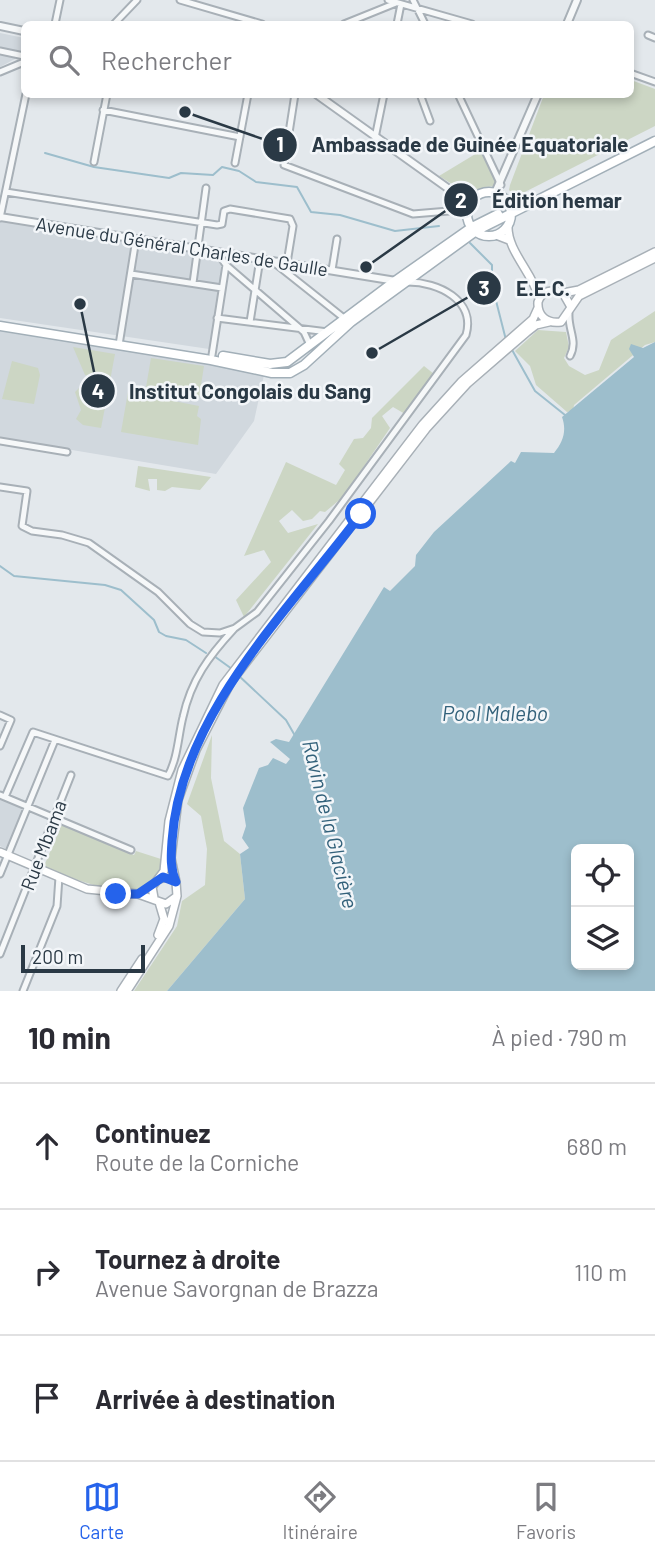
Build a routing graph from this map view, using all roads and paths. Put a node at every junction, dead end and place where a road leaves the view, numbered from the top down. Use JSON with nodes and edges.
{"nodes":[{"id":1,"x":60,"y":0,"type":"edge"},
{"id":2,"x":137,"y":0,"type":"edge"},
{"id":3,"x":180,"y":0,"type":"edge"},
{"id":4,"x":388,"y":0,"type":"edge"},
{"id":5,"x":413,"y":0,"type":"edge"},
{"id":6,"x":577,"y":0,"type":"edge"},
{"id":7,"x":399,"y":4,"type":"junction"},
{"id":8,"x":417,"y":9,"type":"junction"},
{"id":9,"x":56,"y":21,"type":"edge"},
{"id":10,"x":117,"y":21,"type":"edge"},
{"id":11,"x":252,"y":21,"type":"edge"},
{"id":12,"x":352,"y":21,"type":"edge"},
{"id":13,"x":397,"y":21,"type":"edge"},
{"id":14,"x":423,"y":21,"type":"edge"},
{"id":15,"x":461,"y":21,"type":"edge"},
{"id":16,"x":569,"y":21,"type":"edge"},
{"id":17,"x":0,"y":26,"type":"edge"},
{"id":18,"x":21,"y":30,"type":"edge"},
{"id":19,"x":648,"y":35,"type":"dead end"},
{"id":20,"x":655,"y":37,"type":"edge"},
{"id":21,"x":0,"y":51,"type":"edge"},
{"id":22,"x":21,"y":55,"type":"edge"},
{"id":23,"x":21,"y":63,"type":"edge"},
{"id":24,"x":0,"y":72,"type":"edge"},
{"id":25,"x":634,"y":74,"type":"edge"},
{"id":26,"x":655,"y":82,"type":"edge"},
{"id":27,"x":25,"y":98,"type":"edge"},
{"id":28,"x":106,"y":98,"type":"edge"},
{"id":29,"x":247,"y":98,"type":"edge"},
{"id":30,"x":294,"y":98,"type":"edge"},
{"id":31,"x":321,"y":98,"type":"edge"},
{"id":32,"x":383,"y":98,"type":"edge"},
{"id":33,"x":421,"y":98,"type":"edge"},
{"id":34,"x":460,"y":98,"type":"edge"},
{"id":35,"x":536,"y":98,"type":"edge"},
{"id":36,"x":103,"y":110,"type":"junction"},
{"id":37,"x":430,"y":121,"type":"dead end"},
{"id":38,"x":240,"y":137,"type":"junction"},
{"id":39,"x":375,"y":138,"type":"junction"},
{"id":40,"x":655,"y":139,"type":"edge"},
{"id":41,"x":94,"y":162,"type":"dead end"},
{"id":42,"x":235,"y":163,"type":"dead end"},
{"id":43,"x":206,"y":188,"type":"dead end"},
{"id":44,"x":499,"y":190,"type":"junction"},
{"id":45,"x":6,"y":192,"type":"junction"},
{"id":46,"x":470,"y":204,"type":"junction"},
{"id":47,"x":461,"y":210,"type":"dead end"},
{"id":48,"x":511,"y":210,"type":"junction"},
{"id":49,"x":0,"y":218,"type":"edge"},
{"id":50,"x":202,"y":223,"type":"junction"},
{"id":51,"x":508,"y":226,"type":"junction"},
{"id":52,"x":474,"y":229,"type":"junction"},
{"id":53,"x":496,"y":235,"type":"junction"},
{"id":54,"x":136,"y":239,"type":"junction"},
{"id":55,"x":337,"y":239,"type":"dead end"},
{"id":56,"x":509,"y":240,"type":"junction"},
{"id":57,"x":198,"y":248,"type":"junction"},
{"id":58,"x":217,"y":252,"type":"junction"},
{"id":59,"x":655,"y":252,"type":"edge"},
{"id":60,"x":655,"y":258,"type":"edge"},
{"id":61,"x":260,"y":259,"type":"junction"},
{"id":62,"x":272,"y":261,"type":"junction"},
{"id":63,"x":287,"y":263,"type":"junction"},
{"id":64,"x":226,"y":265,"type":"junction"},
{"id":65,"x":331,"y":270,"type":"junction"},
{"id":66,"x":131,"y":274,"type":"junction"},
{"id":67,"x":395,"y":281,"type":"junction"},
{"id":68,"x":536,"y":281,"type":"junction"},
{"id":69,"x":405,"y":282,"type":"junction"},
{"id":70,"x":193,"y":283,"type":"junction"},
{"id":71,"x":222,"y":288,"type":"junction"},
{"id":72,"x":255,"y":290,"type":"junction"},
{"id":73,"x":551,"y":290,"type":"junction"},
{"id":74,"x":564,"y":293,"type":"junction"},
{"id":75,"x":540,"y":298,"type":"junction"},
{"id":76,"x":538,"y":308,"type":"junction"},
{"id":77,"x":570,"y":311,"type":"junction"},
{"id":78,"x":217,"y":318,"type":"junction"},
{"id":79,"x":345,"y":319,"type":"junction"},
{"id":80,"x":552,"y":322,"type":"junction"},
{"id":81,"x":0,"y":323,"type":"edge"},
{"id":82,"x":250,"y":323,"type":"junction"},
{"id":83,"x":298,"y":327,"type":"junction"},
{"id":84,"x":569,"y":329,"type":"junction"},
{"id":85,"x":525,"y":330,"type":"junction"},
{"id":86,"x":328,"y":332,"type":"junction"},
{"id":87,"x":120,"y":342,"type":"junction"},
{"id":88,"x":311,"y":346,"type":"junction"},
{"id":89,"x":212,"y":355,"type":"junction"},
{"id":90,"x":569,"y":356,"type":"dead end"},
{"id":91,"x":0,"y":442,"type":"edge"},
{"id":92,"x":68,"y":452,"type":"dead end"},
{"id":93,"x":0,"y":487,"type":"edge"},
{"id":94,"x":235,"y":628,"type":"junction"},
{"id":95,"x":0,"y":715,"type":"edge"},
{"id":96,"x":55,"y":740,"type":"junction"},
{"id":97,"x":0,"y":746,"type":"edge"},
{"id":98,"x":184,"y":771,"type":"junction"},
{"id":99,"x":71,"y":775,"type":"dead end"},
{"id":100,"x":2,"y":796,"type":"edge"},
{"id":101,"x":27,"y":806,"type":"junction"},
{"id":102,"x":54,"y":816,"type":"junction"},
{"id":103,"x":131,"y":850,"type":"dead end"},
{"id":104,"x":4,"y":854,"type":"edge"},
{"id":105,"x":34,"y":867,"type":"junction"},
{"id":106,"x":0,"y":874,"type":"edge"},
{"id":107,"x":59,"y":877,"type":"junction"},
{"id":108,"x":156,"y":881,"type":"junction"},
{"id":109,"x":176,"y":882,"type":"junction"},
{"id":110,"x":138,"y":894,"type":"junction"},
{"id":111,"x":177,"y":897,"type":"junction"},
{"id":112,"x":156,"y":900,"type":"junction"},
{"id":113,"x":0,"y":954,"type":"edge"},
{"id":114,"x":23,"y":991,"type":"edge"},
{"id":115,"x":121,"y":991,"type":"edge"},
{"id":116,"x":127,"y":991,"type":"edge"}],
"edges":[{"from":1,"to":9,"type":"street"},
{"from":2,"to":10,"type":"street"},
{"from":3,"to":11,"type":"street"},
{"from":4,"to":7,"type":"street"},
{"from":5,"to":8,"type":"street"},
{"from":6,"to":16,"type":"street"},
{"from":7,"to":8,"type":"street"},
{"from":7,"to":12,"type":"street"},
{"from":7,"to":13,"type":"street"},
{"from":8,"to":14,"type":"street"},
{"from":8,"to":15,"type":"street"},
{"from":17,"to":18,"type":"street"},
{"from":19,"to":20,"type":"street"},
{"from":21,"to":22,"type":"street"},
{"from":23,"to":24,"type":"street"},
{"from":25,"to":26,"type":"street"},
{"from":27,"to":45,"type":"street"},
{"from":28,"to":36,"type":"street"},
{"from":29,"to":38,"type":"street"},
{"from":30,"to":47,"type":"street"},
{"from":31,"to":39,"type":"street"},
{"from":32,"to":39,"type":"street"},
{"from":33,"to":37,"type":"street"},
{"from":34,"to":44,"type":"street"},
{"from":35,"to":44,"type":"street"},
{"from":36,"to":38,"type":"street"},
{"from":36,"to":41,"type":"street"},
{"from":38,"to":42,"type":"street"},
{"from":39,"to":46,"type":"street"},
{"from":40,"to":48,"type":"main road"},
{"from":43,"to":50,"type":"street"},
{"from":44,"to":46,"type":"main road"},
{"from":44,"to":48,"type":"main road"},
{"from":45,"to":49,"type":"street"},
{"from":45,"to":50,"type":"street"},
{"from":46,"to":52,"type":"main road"},
{"from":48,"to":51,"type":"main road"},
{"from":48,"to":52,"type":"main road"},
{"from":49,"to":54,"type":"street","name":"Avenue du Général Charles de Gaulle"},
{"from":50,"to":57,"type":"street"},
{"from":50,"to":63,"type":"street"},
{"from":51,"to":53,"type":"main road"},
{"from":51,"to":56,"type":"main road"},
{"from":52,"to":53,"type":"main road"},
{"from":52,"to":67,"type":"main road"},
{"from":52,"to":69,"type":"main road"},
{"from":53,"to":56,"type":"main road"},
{"from":54,"to":57,"type":"street","name":"Avenue du Général Charles de Gaulle"},
{"from":54,"to":66,"type":"street"},
{"from":55,"to":65,"type":"street"},
{"from":56,"to":68,"type":"main road"},
{"from":57,"to":58,"type":"street","name":"Avenue du Général Charles de Gaulle"},
{"from":57,"to":70,"type":"street"},
{"from":58,"to":61,"type":"street","name":"Avenue du Général Charles de Gaulle"},
{"from":58,"to":64,"type":"street"},
{"from":59,"to":74,"type":"main road"},
{"from":60,"to":77,"type":"main road"},
{"from":61,"to":62,"type":"street","name":"Avenue du Général Charles de Gaulle"},
{"from":61,"to":72,"type":"street"},
{"from":62,"to":63,"type":"street","name":"Avenue du Général Charles de Gaulle"},
{"from":62,"to":79,"type":"street"},
{"from":63,"to":65,"type":"street","name":"Avenue du Général Charles de Gaulle"},
{"from":64,"to":71,"type":"street"},
{"from":64,"to":72,"type":"street"},
{"from":65,"to":67,"type":"street","name":"Avenue du Général Charles de Gaulle"},
{"from":66,"to":70,"type":"street"},
{"from":66,"to":87,"type":"street"},
{"from":67,"to":69,"type":"street","name":"Avenue du Général Charles de Gaulle"},
{"from":67,"to":79,"type":"main road"},
{"from":68,"to":73,"type":"main road"},
{"from":68,"to":75,"type":"main road"},
{"from":69,"to":87,"type":"main road"},
{"from":69,"to":94,"type":"street"},
{"from":70,"to":71,"type":"street"},
{"from":71,"to":78,"type":"street"},
{"from":72,"to":82,"type":"street"},
{"from":72,"to":83,"type":"street"},
{"from":73,"to":74,"type":"main road"},
{"from":73,"to":75,"type":"main road"},
{"from":74,"to":77,"type":"main road"},
{"from":75,"to":76,"type":"main road"},
{"from":76,"to":80,"type":"main road"},
{"from":76,"to":85,"type":"main road"},
{"from":77,"to":80,"type":"main road"},
{"from":77,"to":84,"type":"street"},
{"from":78,"to":82,"type":"street"},
{"from":78,"to":89,"type":"street"},
{"from":79,"to":86,"type":"main road"},
{"from":80,"to":84,"type":"street"},
{"from":80,"to":85,"type":"main road"},
{"from":81,"to":87,"type":"main road"},
{"from":82,"to":83,"type":"street"},
{"from":83,"to":86,"type":"street"},
{"from":83,"to":88,"type":"street"},
{"from":84,"to":90,"type":"street"},
{"from":85,"to":98,"type":"main road"},
{"from":86,"to":88,"type":"main road"},
{"from":87,"to":89,"type":"main road"},
{"from":88,"to":89,"type":"main road"},
{"from":91,"to":92,"type":"street"},
{"from":93,"to":94,"type":"street"},
{"from":94,"to":96,"type":"street"},
{"from":95,"to":97,"type":"street"},
{"from":96,"to":100,"type":"street"},
{"from":96,"to":101,"type":"street"},
{"from":98,"to":108,"type":"main road"},
{"from":98,"to":109,"type":"main road"},
{"from":99,"to":102,"type":"street","name":"Rue Mbama"},
{"from":100,"to":101,"type":"street"},
{"from":101,"to":102,"type":"street"},
{"from":101,"to":104,"type":"street"},
{"from":102,"to":103,"type":"street"},
{"from":102,"to":105,"type":"street","name":"Rue Mbama"},
{"from":104,"to":105,"type":"main road"},
{"from":104,"to":106,"type":"street"},
{"from":105,"to":107,"type":"main road"},
{"from":105,"to":113,"type":"street","name":"Rue Mbama"},
{"from":107,"to":110,"type":"main road"},
{"from":107,"to":114,"type":"street"},
{"from":108,"to":109,"type":"main road"},
{"from":108,"to":110,"type":"main road"},
{"from":108,"to":112,"type":"main road"},
{"from":109,"to":111,"type":"main road"},
{"from":110,"to":112,"type":"main road"},
{"from":111,"to":112,"type":"main road"},
{"from":111,"to":116,"type":"main road"},
{"from":112,"to":115,"type":"main road"}]}
